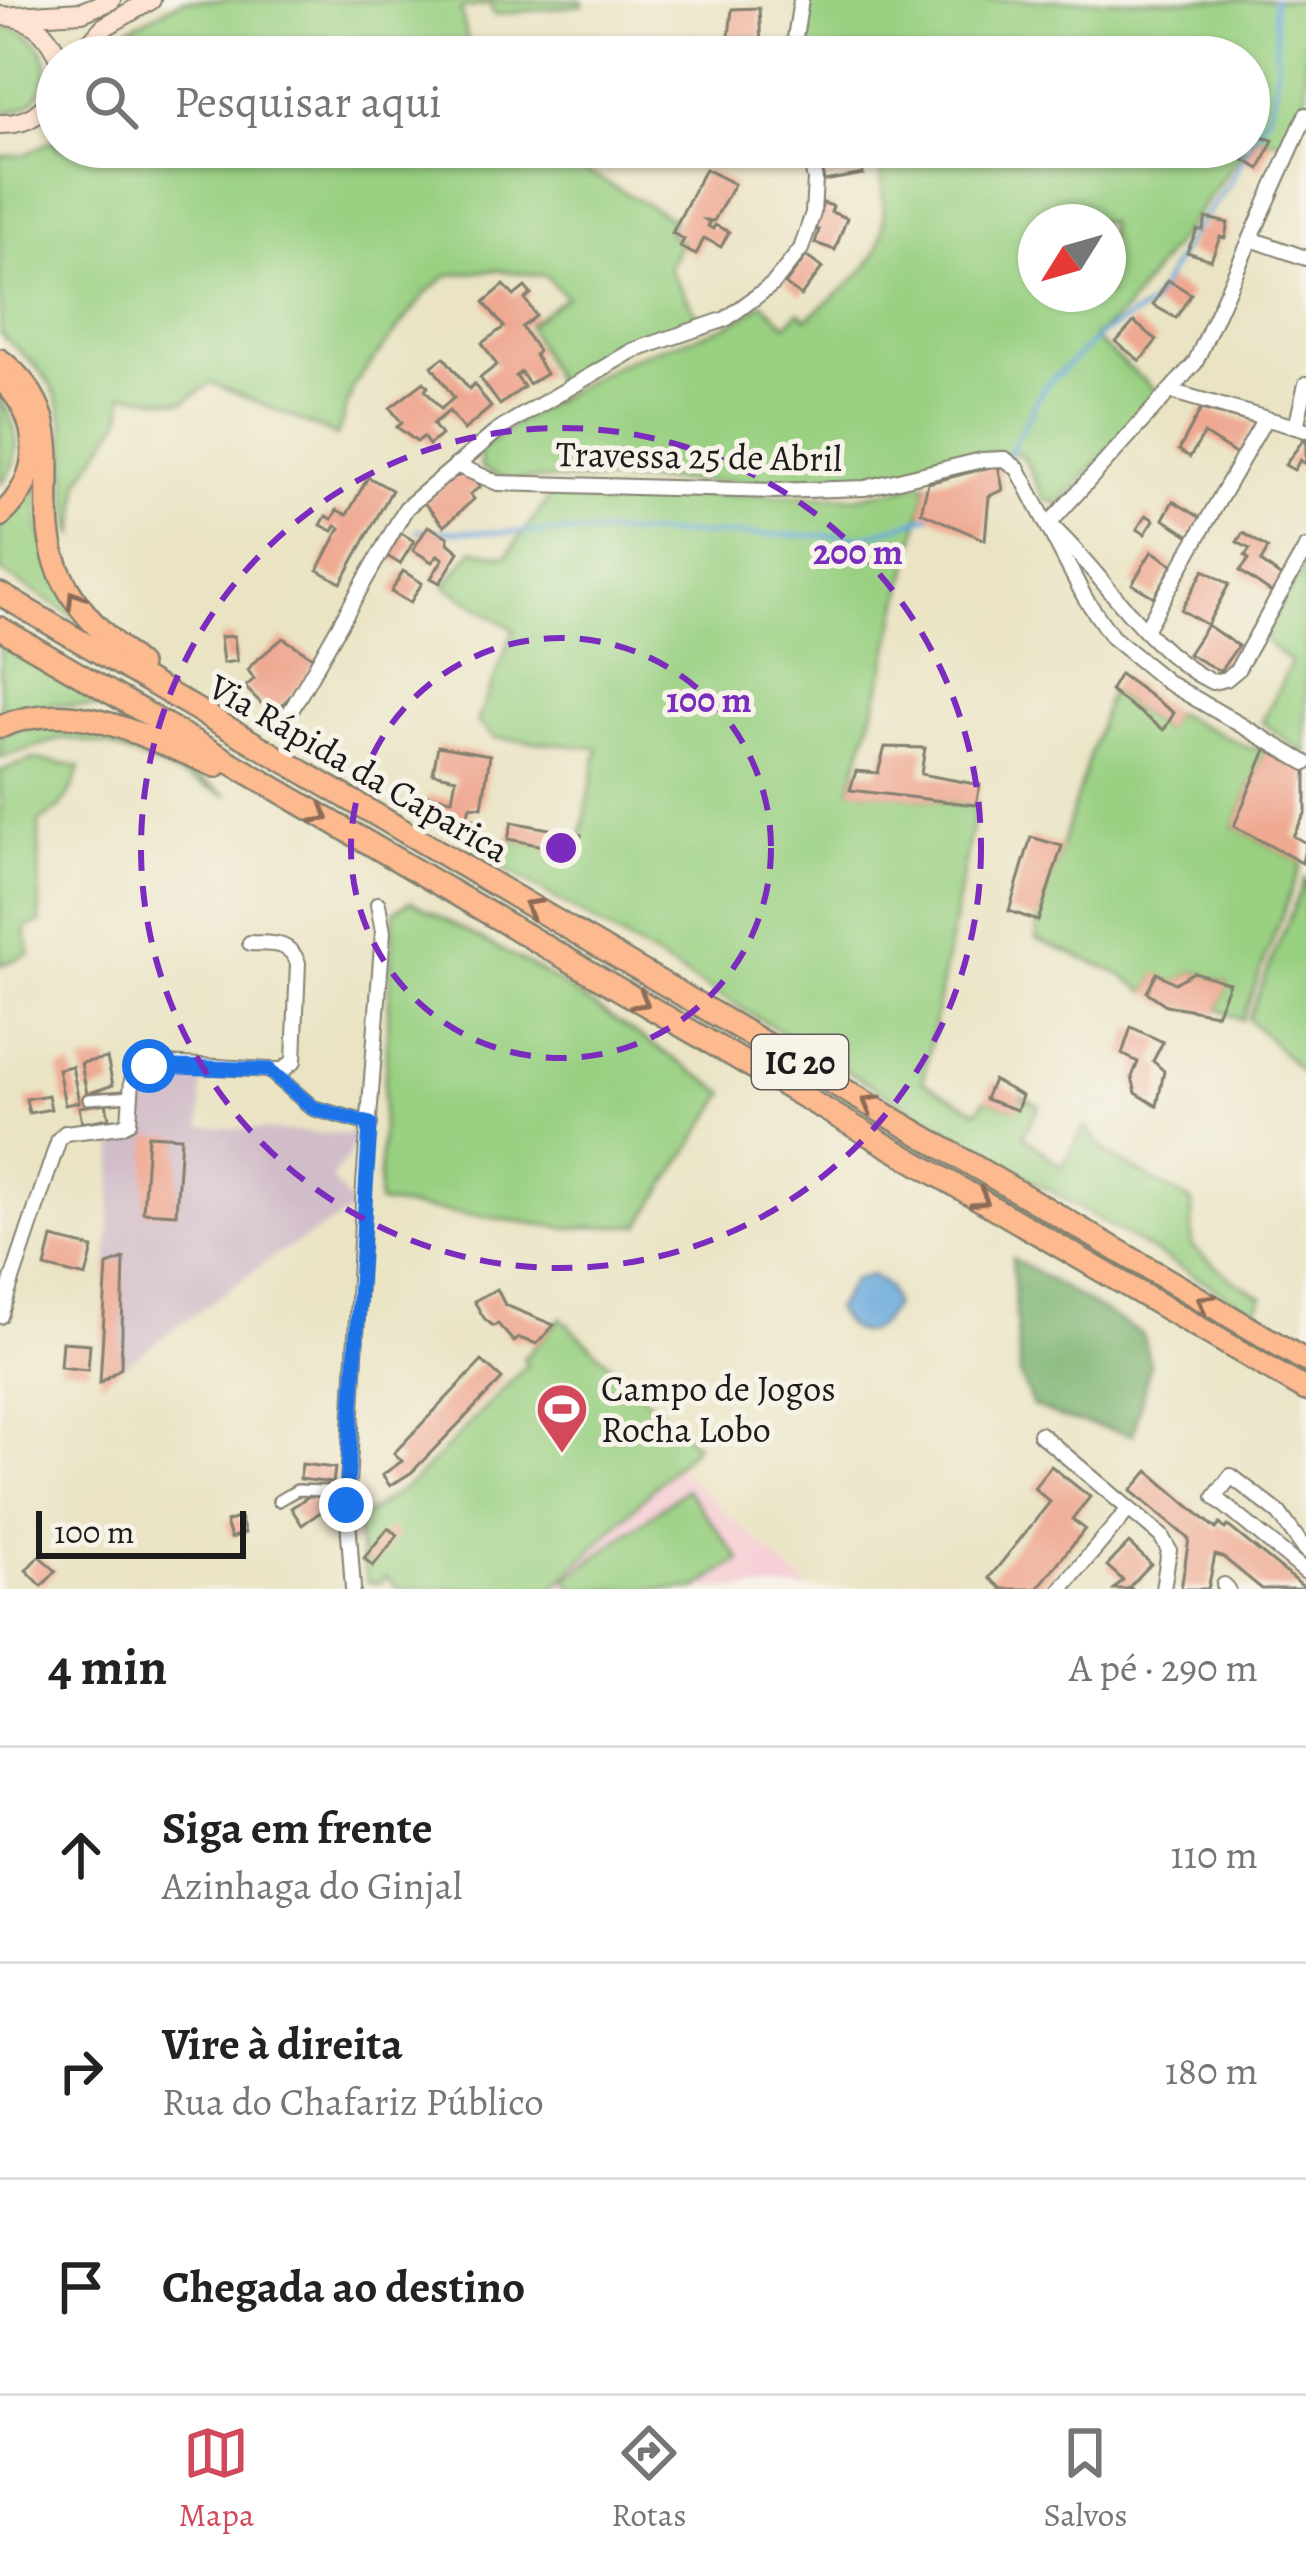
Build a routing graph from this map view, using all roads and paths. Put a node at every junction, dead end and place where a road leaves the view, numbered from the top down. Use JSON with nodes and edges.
{"nodes":[{"id":1,"x":111,"y":0,"type":"edge"},
{"id":2,"x":151,"y":0,"type":"edge"},
{"id":3,"x":801,"y":0,"type":"edge"},
{"id":4,"x":8,"y":16,"type":"edge"},
{"id":5,"x":47,"y":36,"type":"edge"},
{"id":6,"x":96,"y":36,"type":"edge"},
{"id":7,"x":795,"y":36,"type":"edge"},
{"id":8,"x":36,"y":114,"type":"edge"},
{"id":9,"x":1306,"y":115,"type":"edge"},
{"id":10,"x":6,"y":126,"type":"edge"},
{"id":11,"x":1287,"y":163,"type":"junction"},
{"id":12,"x":811,"y":168,"type":"edge"},
{"id":13,"x":1306,"y":169,"type":"edge"},
{"id":14,"x":1251,"y":239,"type":"junction"},
{"id":15,"x":1306,"y":258,"type":"edge"},
{"id":16,"x":0,"y":359,"type":"edge"},
{"id":17,"x":0,"y":378,"type":"edge"},
{"id":18,"x":1306,"y":385,"type":"edge"},
{"id":19,"x":1173,"y":392,"type":"junction"},
{"id":20,"x":1265,"y":419,"type":"junction"},
{"id":21,"x":1301,"y":428,"type":"edge"},
{"id":22,"x":456,"y":465,"type":"junction"},
{"id":23,"x":0,"y":516,"type":"edge"},
{"id":24,"x":1049,"y":524,"type":"junction"},
{"id":25,"x":1306,"y":548,"type":"edge"},
{"id":26,"x":0,"y":595,"type":"edge"},
{"id":27,"x":0,"y":628,"type":"edge"},
{"id":28,"x":1145,"y":630,"type":"junction"},
{"id":29,"x":190,"y":707,"type":"junction"},
{"id":30,"x":289,"y":714,"type":"dead end"},
{"id":31,"x":0,"y":728,"type":"edge"},
{"id":32,"x":1306,"y":763,"type":"edge"},
{"id":33,"x":284,"y":794,"type":"junction"},
{"id":34,"x":379,"y":904,"type":"dead end"},
{"id":35,"x":250,"y":943,"type":"dead end"},
{"id":36,"x":269,"y":1070,"type":"junction"},
{"id":37,"x":131,"y":1096,"type":"junction"},
{"id":38,"x":88,"y":1100,"type":"dead end"},
{"id":39,"x":370,"y":1124,"type":"junction"},
{"id":40,"x":0,"y":1316,"type":"edge"},
{"id":41,"x":1306,"y":1361,"type":"edge"},
{"id":42,"x":1306,"y":1390,"type":"edge"},
{"id":43,"x":1040,"y":1434,"type":"dead end"},
{"id":44,"x":278,"y":1501,"type":"dead end"},
{"id":45,"x":1130,"y":1509,"type":"junction"},
{"id":46,"x":346,"y":1522,"type":"junction"},
{"id":47,"x":1306,"y":1551,"type":"edge"},
{"id":48,"x":1306,"y":1571,"type":"edge"},
{"id":49,"x":353,"y":1589,"type":"edge"},
{"id":50,"x":1061,"y":1589,"type":"edge"},
{"id":51,"x":1163,"y":1589,"type":"edge"}],
"edges":[{"from":1,"to":4,"type":"main road"},
{"from":2,"to":6,"type":"main road"},
{"from":3,"to":7,"type":"street"},
{"from":4,"to":5,"type":"main road"},
{"from":8,"to":10,"type":"main road"},
{"from":9,"to":11,"type":"street"},
{"from":11,"to":13,"type":"street"},
{"from":11,"to":14,"type":"street"},
{"from":12,"to":22,"type":"street"},
{"from":14,"to":15,"type":"street"},
{"from":14,"to":19,"type":"street"},
{"from":29,"to":16,"type":"highway","one_way":true},
{"from":17,"to":23,"type":"highway"},
{"from":18,"to":21,"type":"street"},
{"from":19,"to":20,"type":"street"},
{"from":19,"to":24,"type":"street"},
{"from":20,"to":21,"type":"street"},
{"from":20,"to":28,"type":"street"},
{"from":22,"to":24,"type":"street","name":"Travessa 25 de Abril"},
{"from":22,"to":30,"type":"street"},
{"from":24,"to":28,"type":"street"},
{"from":24,"to":32,"type":"street","name":"Travessa 25 de Abril"},
{"from":25,"to":28,"type":"street"},
{"from":26,"to":29,"type":"highway","name":"Via Rápida da Caparica","number":"IC 20"},
{"from":27,"to":33,"type":"highway","name":"Via Rápida da Caparica","number":"IC 20"},
{"from":41,"to":29,"type":"highway","name":"Via Rápida da Caparica","number":"IC 20","one_way":true},
{"from":31,"to":33,"type":"highway"},
{"from":33,"to":42,"type":"highway","name":"Via Rápida da Caparica","number":"IC 20","one_way":true},
{"from":34,"to":39,"type":"street"},
{"from":35,"to":36,"type":"street"},
{"from":36,"to":37,"type":"street"},
{"from":36,"to":39,"type":"street"},
{"from":37,"to":38,"type":"street"},
{"from":37,"to":40,"type":"street"},
{"from":39,"to":46,"type":"street"},
{"from":43,"to":45,"type":"street"},
{"from":44,"to":46,"type":"street"},
{"from":45,"to":50,"type":"street"},
{"from":45,"to":51,"type":"street"},
{"from":46,"to":49,"type":"street"},
{"from":47,"to":48,"type":"street"}]}
